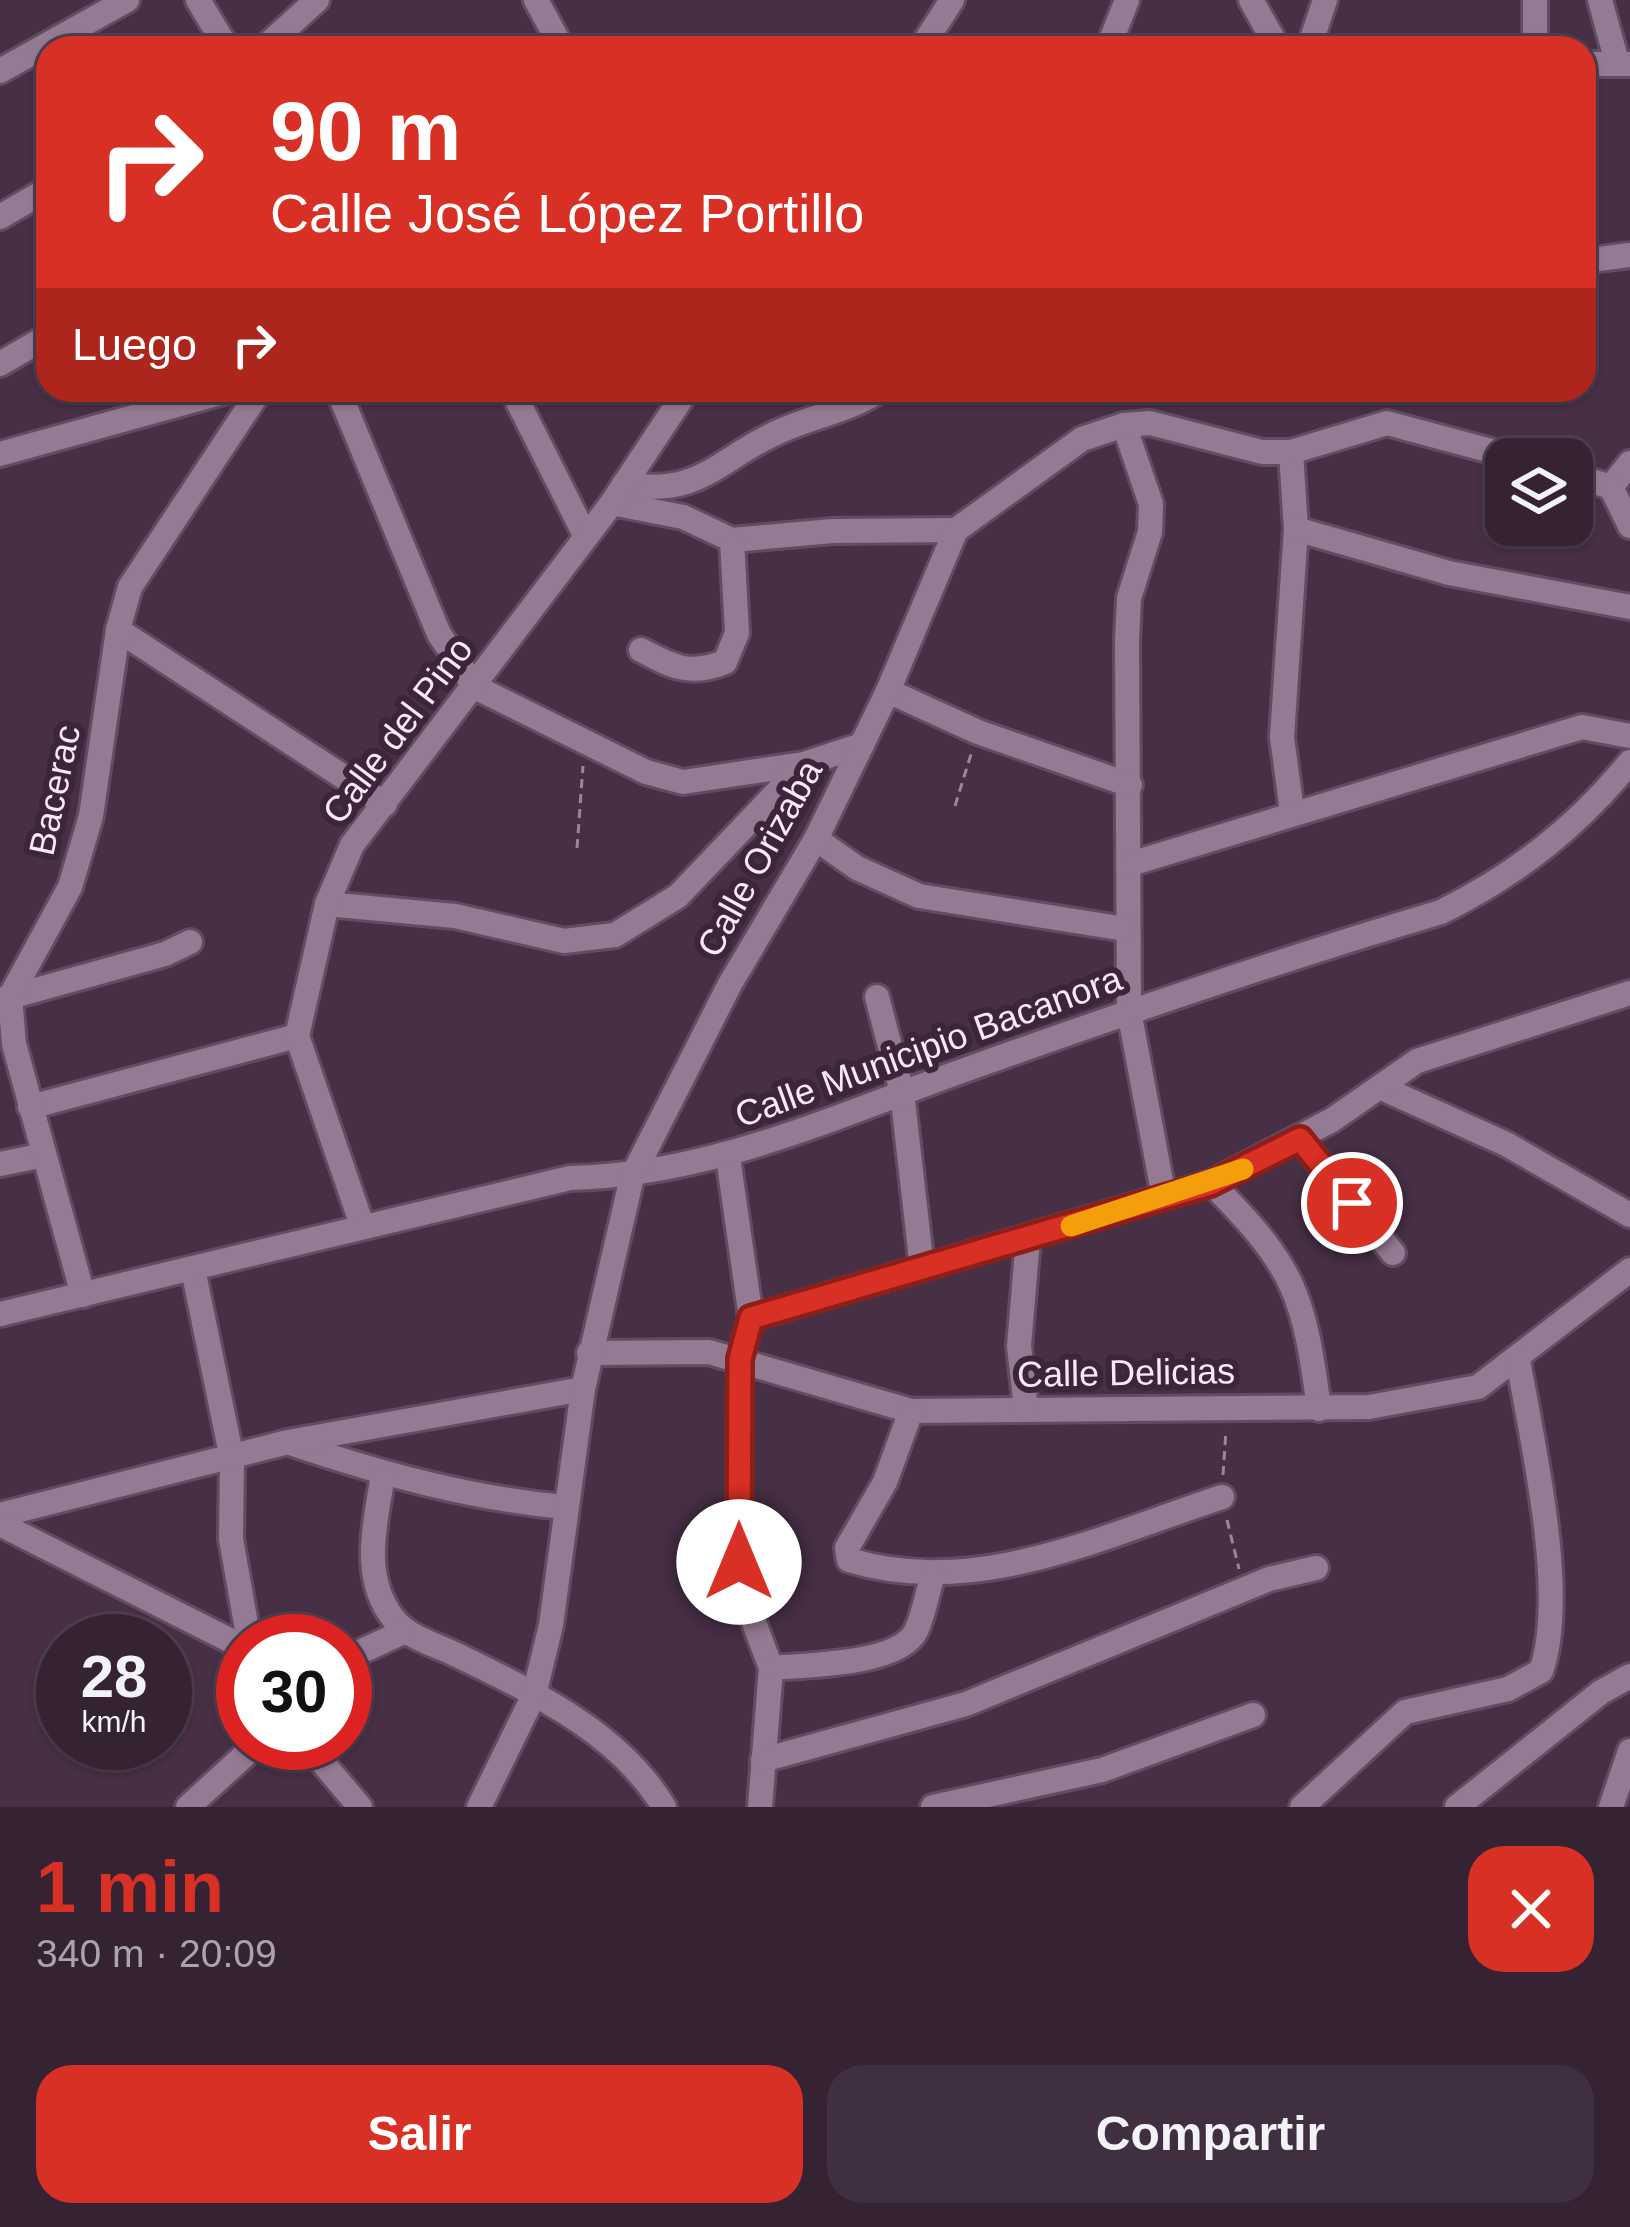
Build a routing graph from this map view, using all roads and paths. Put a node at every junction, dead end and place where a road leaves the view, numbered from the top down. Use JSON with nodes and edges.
{"nodes":[{"id":1,"x":127,"y":0,"type":"edge"},
{"id":2,"x":198,"y":0,"type":"edge"},
{"id":3,"x":317,"y":0,"type":"edge"},
{"id":4,"x":536,"y":0,"type":"edge"},
{"id":5,"x":952,"y":0,"type":"edge"},
{"id":6,"x":1127,"y":0,"type":"edge"},
{"id":7,"x":1251,"y":0,"type":"edge"},
{"id":8,"x":1325,"y":0,"type":"edge"},
{"id":9,"x":1535,"y":0,"type":"edge"},
{"id":10,"x":1600,"y":0,"type":"edge"},
{"id":11,"x":63,"y":36,"type":"edge"},
{"id":12,"x":220,"y":36,"type":"edge"},
{"id":13,"x":277,"y":36,"type":"edge"},
{"id":14,"x":556,"y":36,"type":"edge"},
{"id":15,"x":929,"y":36,"type":"edge"},
{"id":16,"x":1113,"y":36,"type":"edge"},
{"id":17,"x":1271,"y":36,"type":"edge"},
{"id":18,"x":1313,"y":36,"type":"edge"},
{"id":19,"x":1535,"y":36,"type":"edge"},
{"id":20,"x":36,"y":51,"type":"edge"},
{"id":21,"x":1624,"y":63,"type":"edge"},
{"id":22,"x":0,"y":71,"type":"edge"},
{"id":23,"x":36,"y":196,"type":"edge"},
{"id":24,"x":0,"y":217,"type":"edge"},
{"id":25,"x":1630,"y":255,"type":"edge"},
{"id":26,"x":1596,"y":259,"type":"edge"},
{"id":27,"x":36,"y":343,"type":"edge"},
{"id":28,"x":0,"y":364,"type":"edge"},
{"id":29,"x":186,"y":402,"type":"edge"},
{"id":30,"x":252,"y":402,"type":"edge"},
{"id":31,"x":343,"y":402,"type":"edge"},
{"id":32,"x":518,"y":402,"type":"edge"},
{"id":33,"x":679,"y":402,"type":"edge"},
{"id":34,"x":856,"y":402,"type":"edge"},
{"id":35,"x":1124,"y":425,"type":"junction"},
{"id":36,"x":1485,"y":449,"type":"edge"},
{"id":37,"x":1,"y":452,"type":"edge"},
{"id":38,"x":1292,"y":452,"type":"junction"},
{"id":39,"x":1630,"y":463,"type":"edge"},
{"id":40,"x":1593,"y":481,"type":"edge"},
{"id":41,"x":1611,"y":487,"type":"junction"},
{"id":42,"x":618,"y":493,"type":"junction"},
{"id":43,"x":1630,"y":526,"type":"edge"},
{"id":44,"x":1296,"y":529,"type":"junction"},
{"id":45,"x":956,"y":530,"type":"junction"},
{"id":46,"x":586,"y":537,"type":"junction"},
{"id":47,"x":732,"y":540,"type":"junction"},
{"id":48,"x":1630,"y":608,"type":"edge"},
{"id":49,"x":118,"y":630,"type":"junction"},
{"id":50,"x":641,"y":650,"type":"dead end"},
{"id":51,"x":475,"y":687,"type":"junction"},
{"id":52,"x":888,"y":691,"type":"junction"},
{"id":53,"x":978,"y":732,"type":"junction"},
{"id":54,"x":1630,"y":736,"type":"edge"},
{"id":55,"x":585,"y":743,"type":"junction"},
{"id":56,"x":862,"y":745,"type":"junction"},
{"id":57,"x":1630,"y":762,"type":"edge"},
{"id":58,"x":804,"y":764,"type":"junction"},
{"id":59,"x":1130,"y":784,"type":"junction"},
{"id":60,"x":385,"y":804,"type":"junction"},
{"id":61,"x":956,"y":806,"type":"dead end"},
{"id":62,"x":1292,"y":812,"type":"junction"},
{"id":63,"x":816,"y":838,"type":"junction"},
{"id":64,"x":577,"y":848,"type":"dead end"},
{"id":65,"x":1130,"y":864,"type":"junction"},
{"id":66,"x":327,"y":904,"type":"junction"},
{"id":67,"x":1126,"y":929,"type":"junction"},
{"id":68,"x":190,"y":942,"type":"dead end"},
{"id":69,"x":1630,"y":993,"type":"edge"},
{"id":70,"x":877,"y":997,"type":"dead end"},
{"id":71,"x":5,"y":998,"type":"edge"},
{"id":72,"x":1129,"y":1011,"type":"junction"},
{"id":73,"x":297,"y":1036,"type":"junction"},
{"id":74,"x":1384,"y":1089,"type":"junction"},
{"id":75,"x":902,"y":1092,"type":"junction"},
{"id":76,"x":30,"y":1107,"type":"junction"},
{"id":77,"x":1300,"y":1139,"type":"junction"},
{"id":78,"x":44,"y":1155,"type":"junction"},
{"id":79,"x":728,"y":1157,"type":"junction"},
{"id":80,"x":0,"y":1164,"type":"edge"},
{"id":81,"x":632,"y":1177,"type":"junction"},
{"id":82,"x":1210,"y":1184,"type":"junction"},
{"id":83,"x":1164,"y":1197,"type":"junction"},
{"id":84,"x":1630,"y":1215,"type":"edge"},
{"id":85,"x":362,"y":1225,"type":"junction"},
{"id":86,"x":1028,"y":1239,"type":"junction"},
{"id":87,"x":1394,"y":1252,"type":"dead end"},
{"id":88,"x":922,"y":1268,"type":"junction"},
{"id":89,"x":194,"y":1269,"type":"junction"},
{"id":90,"x":1630,"y":1270,"type":"edge"},
{"id":91,"x":83,"y":1294,"type":"junction"},
{"id":92,"x":0,"y":1314,"type":"edge"},
{"id":93,"x":751,"y":1318,"type":"junction"},
{"id":94,"x":589,"y":1353,"type":"junction"},
{"id":95,"x":740,"y":1359,"type":"junction"},
{"id":96,"x":1518,"y":1360,"type":"junction"},
{"id":97,"x":583,"y":1389,"type":"junction"},
{"id":98,"x":1026,"y":1409,"type":"junction"},
{"id":99,"x":1319,"y":1409,"type":"junction"},
{"id":100,"x":910,"y":1411,"type":"junction"},
{"id":101,"x":288,"y":1442,"type":"junction"},
{"id":102,"x":232,"y":1459,"type":"junction"},
{"id":103,"x":383,"y":1475,"type":"junction"},
{"id":104,"x":1222,"y":1497,"type":"dead end"},
{"id":105,"x":564,"y":1508,"type":"junction"},
{"id":106,"x":0,"y":1519,"type":"edge"},
{"id":107,"x":1316,"y":1568,"type":"dead end"},
{"id":108,"x":933,"y":1575,"type":"junction"},
{"id":109,"x":242,"y":1614,"type":"edge"},
{"id":110,"x":216,"y":1629,"type":"edge"},
{"id":111,"x":404,"y":1632,"type":"junction"},
{"id":112,"x":372,"y":1646,"type":"edge"},
{"id":113,"x":771,"y":1668,"type":"junction"},
{"id":114,"x":1630,"y":1676,"type":"edge"},
{"id":115,"x":534,"y":1695,"type":"junction"},
{"id":116,"x":1253,"y":1714,"type":"dead end"},
{"id":117,"x":1630,"y":1751,"type":"edge"},
{"id":118,"x":763,"y":1760,"type":"junction"},
{"id":119,"x":228,"y":1770,"type":"edge"},
{"id":120,"x":329,"y":1770,"type":"edge"},
{"id":121,"x":188,"y":1807,"type":"edge"},
{"id":122,"x":360,"y":1807,"type":"edge"},
{"id":123,"x":479,"y":1807,"type":"edge"},
{"id":124,"x":664,"y":1807,"type":"edge"},
{"id":125,"x":760,"y":1807,"type":"edge"},
{"id":126,"x":933,"y":1807,"type":"edge"},
{"id":127,"x":1302,"y":1807,"type":"edge"},
{"id":128,"x":1457,"y":1807,"type":"edge"},
{"id":129,"x":1611,"y":1807,"type":"edge"}],
"edges":[{"from":1,"to":11,"type":"street"},
{"from":2,"to":12,"type":"street"},
{"from":3,"to":13,"type":"street"},
{"from":4,"to":14,"type":"street"},
{"from":5,"to":15,"type":"street"},
{"from":6,"to":16,"type":"street"},
{"from":7,"to":17,"type":"street"},
{"from":8,"to":18,"type":"street"},
{"from":9,"to":19,"type":"street"},
{"from":10,"to":21,"type":"street"},
{"from":20,"to":22,"type":"street"},
{"from":23,"to":24,"type":"street"},
{"from":25,"to":26,"type":"street"},
{"from":27,"to":28,"type":"street"},
{"from":29,"to":37,"type":"street"},
{"from":30,"to":49,"type":"street","name":"Bacerac"},
{"from":31,"to":51,"type":"street"},
{"from":32,"to":46,"type":"street"},
{"from":33,"to":42,"type":"street","name":"Calle del Pino"},
{"from":34,"to":42,"type":"street"},
{"from":35,"to":38,"type":"street"},
{"from":35,"to":45,"type":"street"},
{"from":35,"to":59,"type":"street"},
{"from":36,"to":38,"type":"street"},
{"from":38,"to":44,"type":"street"},
{"from":39,"to":41,"type":"street"},
{"from":40,"to":41,"type":"street"},
{"from":41,"to":43,"type":"street"},
{"from":42,"to":46,"type":"street","name":"Calle del Pino"},
{"from":42,"to":47,"type":"street"},
{"from":44,"to":48,"type":"street"},
{"from":44,"to":62,"type":"street"},
{"from":45,"to":47,"type":"street"},
{"from":45,"to":52,"type":"street","name":"Calle Orizaba"},
{"from":46,"to":51,"type":"street","name":"Calle del Pino"},
{"from":47,"to":50,"type":"street"},
{"from":49,"to":60,"type":"street"},
{"from":49,"to":71,"type":"street","name":"Bacerac"},
{"from":51,"to":55,"type":"street"},
{"from":51,"to":60,"type":"street","name":"Calle del Pino"},
{"from":52,"to":53,"type":"street"},
{"from":52,"to":56,"type":"street","name":"Calle Orizaba"},
{"from":53,"to":59,"type":"street"},
{"from":53,"to":61,"type":"path"},
{"from":54,"to":62,"type":"street"},
{"from":55,"to":58,"type":"street"},
{"from":55,"to":64,"type":"path"},
{"from":56,"to":58,"type":"street"},
{"from":56,"to":63,"type":"street","name":"Calle Orizaba"},
{"from":57,"to":72,"type":"street","name":"Calle Municipio Bacanora"},
{"from":58,"to":66,"type":"street"},
{"from":59,"to":65,"type":"street"},
{"from":60,"to":66,"type":"street","name":"Calle del Pino"},
{"from":62,"to":65,"type":"street"},
{"from":63,"to":67,"type":"street"},
{"from":63,"to":81,"type":"street","name":"Calle Orizaba"},
{"from":65,"to":67,"type":"street"},
{"from":66,"to":73,"type":"street","name":"Calle del Pino"},
{"from":67,"to":72,"type":"street"},
{"from":68,"to":71,"type":"street"},
{"from":69,"to":74,"type":"street"},
{"from":70,"to":75,"type":"street"},
{"from":71,"to":76,"type":"street"},
{"from":72,"to":75,"type":"street","name":"Calle Municipio Bacanora"},
{"from":72,"to":83,"type":"street"},
{"from":73,"to":76,"type":"street"},
{"from":73,"to":85,"type":"street"},
{"from":74,"to":77,"type":"street"},
{"from":74,"to":84,"type":"street"},
{"from":75,"to":79,"type":"street","name":"Calle Municipio Bacanora"},
{"from":75,"to":88,"type":"street"},
{"from":76,"to":78,"type":"street"},
{"from":77,"to":82,"type":"street"},
{"from":77,"to":87,"type":"street"},
{"from":78,"to":80,"type":"street"},
{"from":78,"to":91,"type":"street"},
{"from":79,"to":81,"type":"street","name":"Calle Municipio Bacanora"},
{"from":79,"to":93,"type":"street"},
{"from":81,"to":85,"type":"street","name":"Calle Municipio Bacanora"},
{"from":81,"to":94,"type":"street","name":"Calle Orizaba"},
{"from":82,"to":83,"type":"street"},
{"from":82,"to":99,"type":"street"},
{"from":83,"to":86,"type":"street"},
{"from":85,"to":89,"type":"street","name":"Calle Municipio Bacanora"},
{"from":86,"to":88,"type":"street"},
{"from":86,"to":98,"type":"street"},
{"from":88,"to":93,"type":"street"},
{"from":89,"to":91,"type":"street","name":"Calle Municipio Bacanora"},
{"from":89,"to":102,"type":"street"},
{"from":90,"to":96,"type":"street","name":"Calle Delicias"},
{"from":91,"to":92,"type":"street"},
{"from":93,"to":95,"type":"street"},
{"from":94,"to":95,"type":"street","name":"Calle Delicias"},
{"from":94,"to":97,"type":"street","name":"Calle Orizaba"},
{"from":95,"to":100,"type":"street","name":"Calle Delicias"},
{"from":95,"to":113,"type":"street"},
{"from":96,"to":99,"type":"street","name":"Calle Delicias"},
{"from":96,"to":127,"type":"street"},
{"from":97,"to":101,"type":"street"},
{"from":97,"to":105,"type":"street","name":"Calle Orizaba"},
{"from":98,"to":99,"type":"street","name":"Calle Delicias"},
{"from":98,"to":100,"type":"street","name":"Calle Delicias"},
{"from":100,"to":108,"type":"street"},
{"from":101,"to":102,"type":"street"},
{"from":101,"to":103,"type":"street"},
{"from":102,"to":106,"type":"street"},
{"from":102,"to":109,"type":"street"},
{"from":103,"to":105,"type":"street"},
{"from":103,"to":111,"type":"street"},
{"from":104,"to":108,"type":"street"},
{"from":105,"to":115,"type":"street","name":"Calle Orizaba"},
{"from":106,"to":110,"type":"street"},
{"from":107,"to":118,"type":"street"},
{"from":108,"to":113,"type":"street"},
{"from":111,"to":112,"type":"street"},
{"from":111,"to":115,"type":"street"},
{"from":113,"to":118,"type":"street"},
{"from":114,"to":128,"type":"street"},
{"from":115,"to":123,"type":"street","name":"Calle Orizaba"},
{"from":115,"to":124,"type":"street"},
{"from":116,"to":126,"type":"street"},
{"from":117,"to":129,"type":"street"},
{"from":118,"to":125,"type":"street"},
{"from":119,"to":121,"type":"street"},
{"from":120,"to":122,"type":"street"}]}
